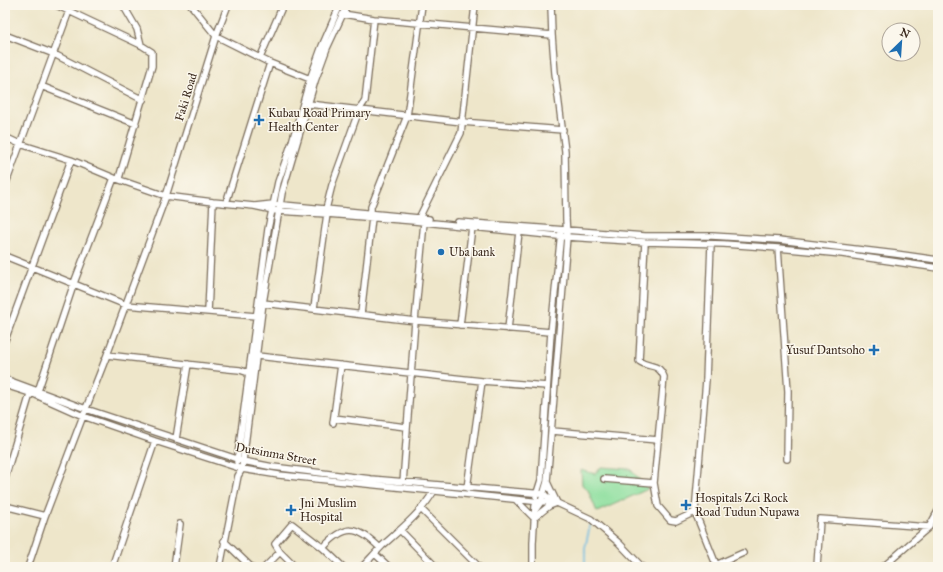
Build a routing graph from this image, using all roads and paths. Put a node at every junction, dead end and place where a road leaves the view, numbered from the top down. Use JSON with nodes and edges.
{"nodes":[{"id":1,"x":56,"y":5,"type":"edge"},
{"id":2,"x":123,"y":5,"type":"edge"},
{"id":3,"x":191,"y":5,"type":"edge"},
{"id":4,"x":228,"y":5,"type":"edge"},
{"id":5,"x":283,"y":5,"type":"edge"},
{"id":6,"x":340,"y":5,"type":"edge"},
{"id":7,"x":347,"y":5,"type":"edge"},
{"id":8,"x":422,"y":5,"type":"edge"},
{"id":9,"x":475,"y":5,"type":"edge"},
{"id":10,"x":552,"y":5,"type":"edge"},
{"id":11,"x":69,"y":11,"type":"junction"},
{"id":12,"x":343,"y":14,"type":"junction"},
{"id":13,"x":374,"y":19,"type":"junction"},
{"id":14,"x":421,"y":23,"type":"junction"},
{"id":15,"x":473,"y":27,"type":"junction"},
{"id":16,"x":552,"y":34,"type":"junction"},
{"id":17,"x":5,"y":36,"type":"edge"},
{"id":18,"x":216,"y":36,"type":"junction"},
{"id":19,"x":140,"y":45,"type":"junction"},
{"id":20,"x":54,"y":54,"type":"junction"},
{"id":21,"x":260,"y":58,"type":"junction"},
{"id":22,"x":270,"y":63,"type":"junction"},
{"id":23,"x":310,"y":79,"type":"junction"},
{"id":24,"x":41,"y":86,"type":"junction"},
{"id":25,"x":143,"y":100,"type":"junction"},
{"id":26,"x":309,"y":104,"type":"junction"},
{"id":27,"x":359,"y":110,"type":"junction"},
{"id":28,"x":407,"y":116,"type":"junction"},
{"id":29,"x":462,"y":122,"type":"junction"},
{"id":30,"x":136,"y":124,"type":"junction"},
{"id":31,"x":563,"y":130,"type":"junction"},
{"id":32,"x":5,"y":137,"type":"edge"},
{"id":33,"x":20,"y":144,"type":"junction"},
{"id":34,"x":71,"y":160,"type":"junction"},
{"id":35,"x":116,"y":178,"type":"junction"},
{"id":36,"x":5,"y":186,"type":"edge"},
{"id":37,"x":166,"y":196,"type":"junction"},
{"id":38,"x":213,"y":202,"type":"junction"},
{"id":39,"x":226,"y":203,"type":"junction"},
{"id":40,"x":273,"y":204,"type":"junction"},
{"id":41,"x":280,"y":205,"type":"junction"},
{"id":42,"x":254,"y":206,"type":"junction"},
{"id":43,"x":272,"y":211,"type":"junction"},
{"id":44,"x":278,"y":211,"type":"junction"},
{"id":45,"x":326,"y":211,"type":"junction"},
{"id":46,"x":372,"y":216,"type":"junction"},
{"id":47,"x":419,"y":218,"type":"junction"},
{"id":48,"x":424,"y":222,"type":"junction"},
{"id":49,"x":472,"y":227,"type":"junction"},
{"id":50,"x":565,"y":230,"type":"junction"},
{"id":51,"x":519,"y":232,"type":"junction"},
{"id":52,"x":560,"y":236,"type":"junction"},
{"id":53,"x":567,"y":237,"type":"junction"},
{"id":54,"x":645,"y":242,"type":"junction"},
{"id":55,"x":711,"y":244,"type":"junction"},
{"id":56,"x":778,"y":248,"type":"junction"},
{"id":57,"x":5,"y":256,"type":"edge"},
{"id":58,"x":938,"y":260,"type":"edge"},
{"id":59,"x":31,"y":266,"type":"junction"},
{"id":60,"x":938,"y":268,"type":"edge"},
{"id":61,"x":74,"y":283,"type":"junction"},
{"id":62,"x":263,"y":303,"type":"junction"},
{"id":63,"x":126,"y":306,"type":"junction"},
{"id":64,"x":314,"y":308,"type":"junction"},
{"id":65,"x":208,"y":312,"type":"junction"},
{"id":66,"x":361,"y":314,"type":"junction"},
{"id":67,"x":256,"y":316,"type":"junction"},
{"id":68,"x":415,"y":321,"type":"junction"},
{"id":69,"x":460,"y":325,"type":"junction"},
{"id":70,"x":508,"y":330,"type":"junction"},
{"id":71,"x":552,"y":332,"type":"junction"},
{"id":72,"x":5,"y":340,"type":"edge"},
{"id":73,"x":108,"y":356,"type":"junction"},
{"id":74,"x":257,"y":356,"type":"junction"},
{"id":75,"x":188,"y":364,"type":"junction"},
{"id":76,"x":341,"y":365,"type":"junction"},
{"id":77,"x":411,"y":373,"type":"junction"},
{"id":78,"x":252,"y":374,"type":"junction"},
{"id":79,"x":5,"y":379,"type":"edge"},
{"id":80,"x":482,"y":382,"type":"junction"},
{"id":81,"x":5,"y":385,"type":"edge"},
{"id":82,"x":547,"y":386,"type":"junction"},
{"id":83,"x":38,"y":390,"type":"junction"},
{"id":84,"x":30,"y":394,"type":"junction"},
{"id":85,"x":86,"y":409,"type":"junction"},
{"id":86,"x":83,"y":416,"type":"junction"},
{"id":87,"x":406,"y":427,"type":"junction"},
{"id":88,"x":552,"y":431,"type":"junction"},
{"id":89,"x":176,"y":439,"type":"junction"},
{"id":90,"x":658,"y":440,"type":"junction"},
{"id":91,"x":155,"y":441,"type":"junction"},
{"id":92,"x":787,"y":459,"type":"dead end"},
{"id":93,"x":240,"y":460,"type":"junction"},
{"id":94,"x":239,"y":468,"type":"junction"},
{"id":95,"x":5,"y":478,"type":"edge"},
{"id":96,"x":604,"y":479,"type":"dead end"},
{"id":97,"x":544,"y":481,"type":"junction"},
{"id":98,"x":403,"y":483,"type":"junction"},
{"id":99,"x":654,"y":483,"type":"junction"},
{"id":100,"x":467,"y":488,"type":"junction"},
{"id":101,"x":434,"y":491,"type":"junction"},
{"id":102,"x":527,"y":493,"type":"junction"},
{"id":103,"x":537,"y":494,"type":"junction"},
{"id":104,"x":544,"y":494,"type":"junction"},
{"id":105,"x":517,"y":500,"type":"junction"},
{"id":106,"x":534,"y":502,"type":"junction"},
{"id":107,"x":541,"y":502,"type":"junction"},
{"id":108,"x":555,"y":502,"type":"junction"},
{"id":109,"x":5,"y":506,"type":"edge"},
{"id":110,"x":421,"y":509,"type":"junction"},
{"id":111,"x":536,"y":510,"type":"junction"},
{"id":112,"x":938,"y":511,"type":"edge"},
{"id":113,"x":695,"y":512,"type":"junction"},
{"id":114,"x":45,"y":516,"type":"junction"},
{"id":115,"x":534,"y":518,"type":"junction"},
{"id":116,"x":180,"y":524,"type":"dead end"},
{"id":117,"x":929,"y":527,"type":"junction"},
{"id":118,"x":401,"y":531,"type":"junction"},
{"id":119,"x":224,"y":541,"type":"junction"},
{"id":120,"x":323,"y":548,"type":"junction"},
{"id":121,"x":380,"y":548,"type":"junction"},
{"id":122,"x":280,"y":552,"type":"junction"},
{"id":123,"x":743,"y":553,"type":"dead end"},
{"id":124,"x":375,"y":554,"type":"junction"},
{"id":125,"x":717,"y":566,"type":"edge"},
{"id":126,"x":28,"y":567,"type":"edge"},
{"id":127,"x":112,"y":567,"type":"edge"},
{"id":128,"x":174,"y":567,"type":"edge"},
{"id":129,"x":220,"y":567,"type":"edge"},
{"id":130,"x":251,"y":567,"type":"edge"},
{"id":131,"x":265,"y":567,"type":"edge"},
{"id":132,"x":295,"y":567,"type":"edge"},
{"id":133,"x":343,"y":567,"type":"edge"},
{"id":134,"x":362,"y":567,"type":"edge"},
{"id":135,"x":388,"y":567,"type":"edge"},
{"id":136,"x":436,"y":567,"type":"edge"},
{"id":137,"x":479,"y":567,"type":"edge"},
{"id":138,"x":533,"y":567,"type":"edge"},
{"id":139,"x":642,"y":567,"type":"edge"},
{"id":140,"x":817,"y":567,"type":"edge"},
{"id":141,"x":883,"y":567,"type":"edge"}],
"edges":[{"from":1,"to":11,"type":"street"},
{"from":2,"to":19,"type":"street"},
{"from":3,"to":18,"type":"street"},
{"from":4,"to":18,"type":"street","name":"Faki Road"},
{"from":5,"to":21,"type":"street"},
{"from":6,"to":23,"type":"street"},
{"from":7,"to":12,"type":"street"},
{"from":8,"to":14,"type":"street"},
{"from":9,"to":15,"type":"street"},
{"from":10,"to":16,"type":"street"},
{"from":11,"to":19,"type":"street"},
{"from":11,"to":20,"type":"street"},
{"from":12,"to":13,"type":"street"},
{"from":12,"to":26,"type":"street"},
{"from":13,"to":14,"type":"street"},
{"from":13,"to":27,"type":"street"},
{"from":14,"to":15,"type":"street"},
{"from":14,"to":28,"type":"street"},
{"from":15,"to":16,"type":"street"},
{"from":15,"to":29,"type":"street"},
{"from":16,"to":31,"type":"street"},
{"from":17,"to":20,"type":"street"},
{"from":18,"to":21,"type":"street"},
{"from":18,"to":37,"type":"street","name":"Faki Road"},
{"from":19,"to":25,"type":"street"},
{"from":20,"to":24,"type":"street"},
{"from":20,"to":25,"type":"street"},
{"from":21,"to":22,"type":"street"},
{"from":22,"to":23,"type":"street"},
{"from":22,"to":39,"type":"street"},
{"from":23,"to":40,"type":"street"},
{"from":24,"to":30,"type":"street"},
{"from":24,"to":33,"type":"street"},
{"from":25,"to":30,"type":"street"},
{"from":26,"to":27,"type":"street"},
{"from":26,"to":41,"type":"street"},
{"from":27,"to":28,"type":"street"},
{"from":27,"to":45,"type":"street"},
{"from":28,"to":29,"type":"street"},
{"from":28,"to":46,"type":"street"},
{"from":29,"to":31,"type":"street"},
{"from":29,"to":47,"type":"street"},
{"from":30,"to":35,"type":"street"},
{"from":31,"to":50,"type":"street"},
{"from":32,"to":33,"type":"street"},
{"from":33,"to":34,"type":"street"},
{"from":33,"to":36,"type":"street"},
{"from":34,"to":35,"type":"street"},
{"from":34,"to":59,"type":"street"},
{"from":35,"to":37,"type":"street"},
{"from":35,"to":61,"type":"street"},
{"from":37,"to":38,"type":"street"},
{"from":37,"to":63,"type":"street","name":"Faki Road"},
{"from":38,"to":39,"type":"street"},
{"from":38,"to":65,"type":"street"},
{"from":39,"to":42,"type":"street"},
{"from":40,"to":41,"type":"street"},
{"from":40,"to":42,"type":"street"},
{"from":40,"to":43,"type":"street"},
{"from":41,"to":44,"type":"street"},
{"from":41,"to":45,"type":"street"},
{"from":42,"to":43,"type":"street"},
{"from":43,"to":44,"type":"street"},
{"from":43,"to":67,"type":"street"},
{"from":44,"to":45,"type":"street"},
{"from":44,"to":62,"type":"street"},
{"from":45,"to":46,"type":"street"},
{"from":45,"to":64,"type":"street"},
{"from":46,"to":47,"type":"street"},
{"from":46,"to":48,"type":"street"},
{"from":46,"to":66,"type":"street"},
{"from":47,"to":50,"type":"street"},
{"from":48,"to":49,"type":"street"},
{"from":48,"to":68,"type":"street"},
{"from":49,"to":51,"type":"street"},
{"from":49,"to":69,"type":"street"},
{"from":50,"to":52,"type":"street"},
{"from":50,"to":53,"type":"street"},
{"from":50,"to":58,"type":"street"},
{"from":51,"to":52,"type":"street"},
{"from":51,"to":70,"type":"street"},
{"from":52,"to":53,"type":"street"},
{"from":52,"to":71,"type":"street"},
{"from":53,"to":54,"type":"street"},
{"from":53,"to":88,"type":"street"},
{"from":54,"to":55,"type":"street"},
{"from":54,"to":90,"type":"street"},
{"from":55,"to":56,"type":"street"},
{"from":55,"to":113,"type":"street"},
{"from":56,"to":60,"type":"street"},
{"from":56,"to":92,"type":"street"},
{"from":57,"to":59,"type":"street"},
{"from":59,"to":61,"type":"street"},
{"from":59,"to":72,"type":"street"},
{"from":61,"to":63,"type":"street"},
{"from":61,"to":83,"type":"street"},
{"from":62,"to":64,"type":"street"},
{"from":62,"to":74,"type":"street"},
{"from":63,"to":65,"type":"street"},
{"from":63,"to":73,"type":"street","name":"Faki Road"},
{"from":64,"to":66,"type":"street"},
{"from":65,"to":67,"type":"street"},
{"from":66,"to":68,"type":"street"},
{"from":67,"to":78,"type":"street"},
{"from":68,"to":69,"type":"street"},
{"from":68,"to":77,"type":"street"},
{"from":69,"to":70,"type":"street"},
{"from":70,"to":71,"type":"street"},
{"from":71,"to":82,"type":"street"},
{"from":73,"to":75,"type":"street"},
{"from":73,"to":85,"type":"street","name":"Faki Road"},
{"from":74,"to":76,"type":"street"},
{"from":74,"to":78,"type":"street"},
{"from":75,"to":78,"type":"street"},
{"from":75,"to":89,"type":"street"},
{"from":76,"to":77,"type":"street"},
{"from":76,"to":87,"type":"street"},
{"from":77,"to":80,"type":"street"},
{"from":77,"to":87,"type":"street"},
{"from":78,"to":93,"type":"street"},
{"from":79,"to":83,"type":"street","name":"Dutsinma Street"},
{"from":80,"to":82,"type":"street"},
{"from":80,"to":100,"type":"street"},
{"from":81,"to":84,"type":"street","name":"Dutsinma Street"},
{"from":82,"to":97,"type":"street"},
{"from":83,"to":85,"type":"street","name":"Dutsinma Street"},
{"from":84,"to":86,"type":"street","name":"Dutsinma Street"},
{"from":84,"to":95,"type":"street"},
{"from":85,"to":86,"type":"street","name":"Faki Road"},
{"from":85,"to":89,"type":"street","name":"Dutsinma Street"},
{"from":86,"to":91,"type":"street","name":"Dutsinma Street"},
{"from":86,"to":114,"type":"street","name":"Faki Road"},
{"from":87,"to":98,"type":"street"},
{"from":88,"to":90,"type":"street"},
{"from":88,"to":97,"type":"street"},
{"from":89,"to":93,"type":"street","name":"Dutsinma Street"},
{"from":90,"to":99,"type":"street"},
{"from":91,"to":94,"type":"street","name":"Dutsinma Street"},
{"from":91,"to":127,"type":"street"},
{"from":93,"to":94,"type":"street"},
{"from":93,"to":98,"type":"street","name":"Dutsinma Street"},
{"from":94,"to":101,"type":"street","name":"Dutsinma Street"},
{"from":94,"to":119,"type":"street"},
{"from":96,"to":99,"type":"street"},
{"from":97,"to":102,"type":"street"},
{"from":97,"to":103,"type":"street"},
{"from":97,"to":104,"type":"street"},
{"from":97,"to":108,"type":"street"},
{"from":98,"to":100,"type":"street","name":"Dutsinma Street"},
{"from":99,"to":113,"type":"street"},
{"from":100,"to":102,"type":"street","name":"Dutsinma Street"},
{"from":101,"to":105,"type":"street","name":"Dutsinma Street"},
{"from":101,"to":110,"type":"street"},
{"from":102,"to":103,"type":"street","name":"Dutsinma Street"},
{"from":103,"to":104,"type":"street","name":"Dutsinma Street"},
{"from":103,"to":106,"type":"street"},
{"from":104,"to":107,"type":"street"},
{"from":104,"to":108,"type":"street"},
{"from":105,"to":106,"type":"street","name":"Dutsinma Street"},
{"from":105,"to":115,"type":"street"},
{"from":106,"to":107,"type":"street","name":"Dutsinma Street"},
{"from":106,"to":111,"type":"street"},
{"from":107,"to":108,"type":"street","name":"Dutsinma Street"},
{"from":107,"to":111,"type":"street"},
{"from":108,"to":115,"type":"street"},
{"from":108,"to":139,"type":"street"},
{"from":109,"to":114,"type":"street"},
{"from":110,"to":118,"type":"street"},
{"from":110,"to":137,"type":"street"},
{"from":111,"to":115,"type":"street"},
{"from":112,"to":117,"type":"street"},
{"from":113,"to":125,"type":"street"},
{"from":114,"to":126,"type":"street","name":"Faki Road"},
{"from":115,"to":138,"type":"street"},
{"from":116,"to":128,"type":"street"},
{"from":117,"to":140,"type":"street"},
{"from":117,"to":141,"type":"street"},
{"from":118,"to":121,"type":"street"},
{"from":118,"to":136,"type":"street"},
{"from":119,"to":129,"type":"street"},
{"from":119,"to":130,"type":"street"},
{"from":120,"to":121,"type":"street"},
{"from":120,"to":122,"type":"street"},
{"from":120,"to":133,"type":"street"},
{"from":121,"to":124,"type":"street"},
{"from":122,"to":131,"type":"street"},
{"from":122,"to":132,"type":"street"},
{"from":123,"to":125,"type":"street"},
{"from":124,"to":134,"type":"street"},
{"from":124,"to":135,"type":"street"}]}
